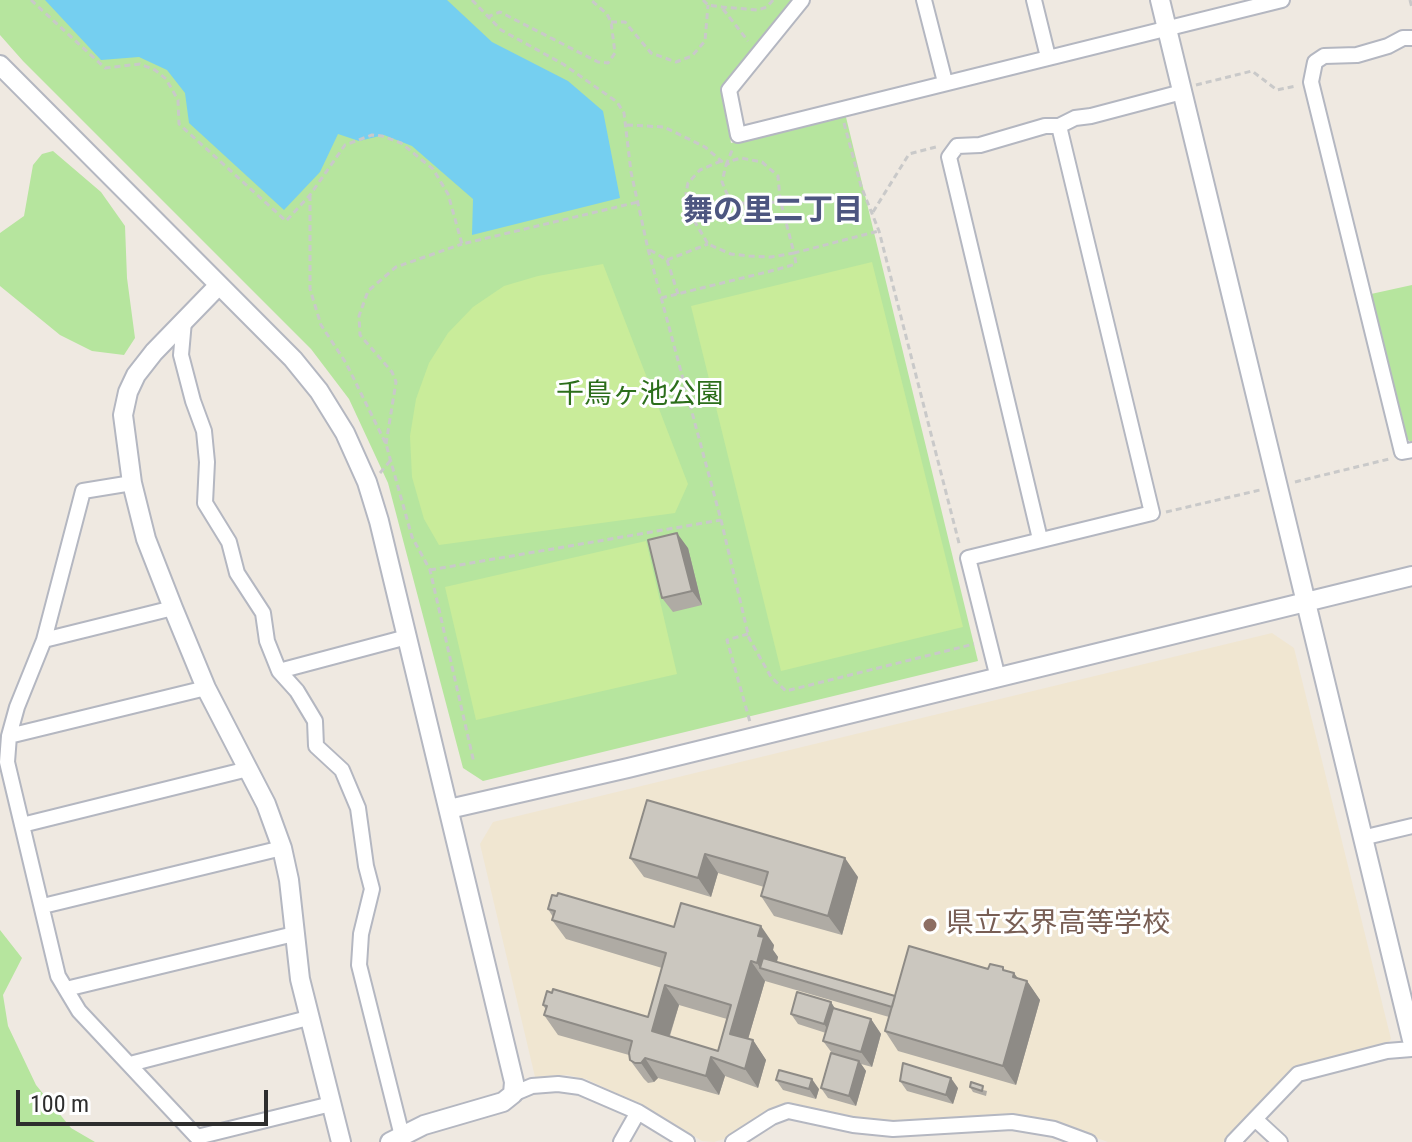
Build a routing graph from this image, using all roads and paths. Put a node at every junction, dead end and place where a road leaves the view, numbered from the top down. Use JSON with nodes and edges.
{"nodes":[{"id":1,"x":31,"y":0,"type":"edge"},
{"id":2,"x":472,"y":0,"type":"edge"},
{"id":3,"x":591,"y":0,"type":"edge"},
{"id":4,"x":703,"y":0,"type":"edge"},
{"id":5,"x":773,"y":0,"type":"edge"},
{"id":6,"x":802,"y":0,"type":"edge"},
{"id":7,"x":924,"y":0,"type":"edge"},
{"id":8,"x":1034,"y":0,"type":"edge"},
{"id":9,"x":1160,"y":0,"type":"edge"},
{"id":10,"x":1282,"y":0,"type":"edge"},
{"id":11,"x":1410,"y":0,"type":"edge"},
{"id":12,"x":708,"y":5,"type":"junction"},
{"id":13,"x":722,"y":7,"type":"junction"},
{"id":14,"x":1412,"y":8,"type":"edge"},
{"id":15,"x":487,"y":17,"type":"junction"},
{"id":16,"x":611,"y":22,"type":"junction"},
{"id":17,"x":1167,"y":28,"type":"junction"},
{"id":18,"x":1412,"y":38,"type":"edge"},
{"id":19,"x":758,"y":53,"type":"junction"},
{"id":20,"x":1048,"y":57,"type":"junction"},
{"id":21,"x":0,"y":65,"type":"edge"},
{"id":22,"x":945,"y":82,"type":"junction"},
{"id":23,"x":1311,"y":82,"type":"junction"},
{"id":24,"x":1182,"y":92,"type":"junction"},
{"id":25,"x":839,"y":108,"type":"junction"},
{"id":26,"x":627,"y":125,"type":"junction"},
{"id":27,"x":1059,"y":126,"type":"junction"},
{"id":28,"x":952,"y":151,"type":"junction"},
{"id":29,"x":721,"y":161,"type":"junction"},
{"id":30,"x":726,"y":165,"type":"junction"},
{"id":31,"x":310,"y":195,"type":"junction"},
{"id":32,"x":780,"y":199,"type":"junction"},
{"id":33,"x":638,"y":202,"type":"junction"},
{"id":34,"x":873,"y":212,"type":"junction"},
{"id":35,"x":879,"y":231,"type":"junction"},
{"id":36,"x":462,"y":244,"type":"junction"},
{"id":37,"x":708,"y":244,"type":"junction"},
{"id":38,"x":648,"y":249,"type":"junction"},
{"id":39,"x":794,"y":253,"type":"junction"},
{"id":40,"x":667,"y":260,"type":"junction"},
{"id":41,"x":219,"y":285,"type":"junction"},
{"id":42,"x":678,"y":294,"type":"junction"},
{"id":43,"x":661,"y":298,"type":"junction"},
{"id":44,"x":184,"y":321,"type":"junction"},
{"id":45,"x":386,"y":444,"type":"junction"},
{"id":46,"x":1407,"y":451,"type":"edge"},
{"id":47,"x":132,"y":483,"type":"junction"},
{"id":48,"x":1277,"y":486,"type":"junction"},
{"id":49,"x":1152,"y":513,"type":"junction"},
{"id":50,"x":721,"y":520,"type":"junction"},
{"id":51,"x":1040,"y":539,"type":"junction"},
{"id":52,"x":968,"y":558,"type":"junction"},
{"id":53,"x":430,"y":570,"type":"junction"},
{"id":54,"x":1412,"y":576,"type":"edge"},
{"id":55,"x":1305,"y":602,"type":"junction"},
{"id":56,"x":173,"y":608,"type":"junction"},
{"id":57,"x":748,"y":634,"type":"junction"},
{"id":58,"x":407,"y":637,"type":"junction"},
{"id":59,"x":44,"y":640,"type":"junction"},
{"id":60,"x":989,"y":641,"type":"junction"},
{"id":61,"x":279,"y":671,"type":"junction"},
{"id":62,"x":998,"y":678,"type":"junction"},
{"id":63,"x":206,"y":688,"type":"junction"},
{"id":64,"x":9,"y":736,"type":"junction"},
{"id":65,"x":755,"y":737,"type":"junction"},
{"id":66,"x":474,"y":763,"type":"dead end"},
{"id":67,"x":248,"y":769,"type":"junction"},
{"id":68,"x":449,"y":809,"type":"junction"},
{"id":69,"x":22,"y":825,"type":"junction"},
{"id":70,"x":1412,"y":826,"type":"edge"},
{"id":71,"x":1362,"y":838,"type":"junction"},
{"id":72,"x":282,"y":848,"type":"junction"},
{"id":73,"x":43,"y":906,"type":"junction"},
{"id":74,"x":294,"y":934,"type":"junction"},
{"id":75,"x":66,"y":989,"type":"junction"},
{"id":76,"x":308,"y":1018,"type":"junction"},
{"id":77,"x":1412,"y":1040,"type":"edge"},
{"id":78,"x":1412,"y":1049,"type":"edge"},
{"id":79,"x":130,"y":1064,"type":"junction"},
{"id":80,"x":513,"y":1094,"type":"junction"},
{"id":81,"x":331,"y":1104,"type":"junction"},
{"id":82,"x":638,"y":1112,"type":"junction"},
{"id":83,"x":1255,"y":1119,"type":"junction"},
{"id":84,"x":894,"y":1136,"type":"edge"},
{"id":85,"x":396,"y":1139,"type":"edge"},
{"id":86,"x":341,"y":1142,"type":"edge"},
{"id":87,"x":621,"y":1142,"type":"edge"},
{"id":88,"x":687,"y":1142,"type":"edge"},
{"id":89,"x":733,"y":1142,"type":"edge"},
{"id":90,"x":1089,"y":1142,"type":"edge"},
{"id":91,"x":1233,"y":1142,"type":"edge"},
{"id":92,"x":1280,"y":1142,"type":"edge"}],
"edges":[{"from":1,"to":31,"type":"path"},
{"from":2,"to":15,"type":"path"},
{"from":3,"to":16,"type":"path"},
{"from":4,"to":12,"type":"path"},
{"from":5,"to":13,"type":"path"},
{"from":6,"to":19,"type":"street"},
{"from":7,"to":22,"type":"street"},
{"from":8,"to":20,"type":"street"},
{"from":9,"to":17,"type":"street"},
{"from":10,"to":17,"type":"street"},
{"from":11,"to":14,"type":"path"},
{"from":12,"to":13,"type":"path"},
{"from":12,"to":16,"type":"path"},
{"from":13,"to":19,"type":"path"},
{"from":15,"to":16,"type":"path"},
{"from":15,"to":26,"type":"path"},
{"from":17,"to":20,"type":"street"},
{"from":17,"to":24,"type":"street"},
{"from":18,"to":23,"type":"street"},
{"from":19,"to":25,"type":"street"},
{"from":20,"to":22,"type":"street"},
{"from":21,"to":41,"type":"street"},
{"from":22,"to":25,"type":"street"},
{"from":23,"to":24,"type":"path"},
{"from":23,"to":46,"type":"street"},
{"from":24,"to":27,"type":"street"},
{"from":24,"to":48,"type":"street"},
{"from":25,"to":34,"type":"path"},
{"from":26,"to":29,"type":"path"},
{"from":26,"to":33,"type":"path"},
{"from":27,"to":28,"type":"street"},
{"from":27,"to":49,"type":"street"},
{"from":28,"to":34,"type":"path"},
{"from":28,"to":51,"type":"street"},
{"from":29,"to":30,"type":"path"},
{"from":29,"to":37,"type":"path"},
{"from":30,"to":32,"type":"path"},
{"from":30,"to":32,"type":"path"},
{"from":31,"to":36,"type":"path"},
{"from":31,"to":45,"type":"path"},
{"from":32,"to":39,"type":"path"},
{"from":33,"to":36,"type":"path"},
{"from":33,"to":38,"type":"path"},
{"from":34,"to":35,"type":"path"},
{"from":35,"to":39,"type":"path"},
{"from":35,"to":52,"type":"path"},
{"from":36,"to":45,"type":"path"},
{"from":37,"to":39,"type":"path"},
{"from":37,"to":40,"type":"path"},
{"from":38,"to":40,"type":"path"},
{"from":38,"to":43,"type":"path"},
{"from":39,"to":42,"type":"path"},
{"from":40,"to":42,"type":"path"},
{"from":41,"to":44,"type":"street"},
{"from":41,"to":58,"type":"street"},
{"from":42,"to":43,"type":"path"},
{"from":43,"to":50,"type":"path"},
{"from":44,"to":47,"type":"street"},
{"from":44,"to":61,"type":"street"},
{"from":45,"to":53,"type":"path"},
{"from":46,"to":48,"type":"path"},
{"from":47,"to":56,"type":"street"},
{"from":47,"to":59,"type":"street"},
{"from":48,"to":49,"type":"path"},
{"from":48,"to":55,"type":"street"},
{"from":49,"to":51,"type":"street"},
{"from":50,"to":53,"type":"path"},
{"from":50,"to":57,"type":"path"},
{"from":51,"to":52,"type":"street"},
{"from":52,"to":60,"type":"street"},
{"from":53,"to":66,"type":"path"},
{"from":54,"to":55,"type":"street"},
{"from":55,"to":62,"type":"street"},
{"from":55,"to":71,"type":"street"},
{"from":56,"to":59,"type":"street"},
{"from":56,"to":63,"type":"street"},
{"from":57,"to":60,"type":"path"},
{"from":57,"to":65,"type":"path"},
{"from":58,"to":61,"type":"street"},
{"from":58,"to":68,"type":"street"},
{"from":59,"to":64,"type":"street"},
{"from":60,"to":62,"type":"street"},
{"from":61,"to":85,"type":"street"},
{"from":62,"to":65,"type":"street"},
{"from":63,"to":64,"type":"street"},
{"from":63,"to":67,"type":"street"},
{"from":64,"to":69,"type":"street"},
{"from":65,"to":68,"type":"street"},
{"from":67,"to":69,"type":"street"},
{"from":67,"to":72,"type":"street"},
{"from":68,"to":80,"type":"street"},
{"from":69,"to":73,"type":"street"},
{"from":70,"to":71,"type":"street"},
{"from":71,"to":77,"type":"street"},
{"from":72,"to":73,"type":"street"},
{"from":72,"to":74,"type":"street"},
{"from":73,"to":75,"type":"street"},
{"from":74,"to":75,"type":"street"},
{"from":74,"to":76,"type":"street"},
{"from":75,"to":79,"type":"street"},
{"from":76,"to":79,"type":"street"},
{"from":76,"to":81,"type":"street"},
{"from":78,"to":83,"type":"street"},
{"from":79,"to":81,"type":"street"},
{"from":80,"to":82,"type":"street"},
{"from":80,"to":85,"type":"street"},
{"from":81,"to":86,"type":"street"},
{"from":82,"to":87,"type":"street"},
{"from":82,"to":88,"type":"street"},
{"from":83,"to":91,"type":"street"},
{"from":83,"to":92,"type":"street"},
{"from":84,"to":89,"type":"street"},
{"from":84,"to":90,"type":"street"}]}
